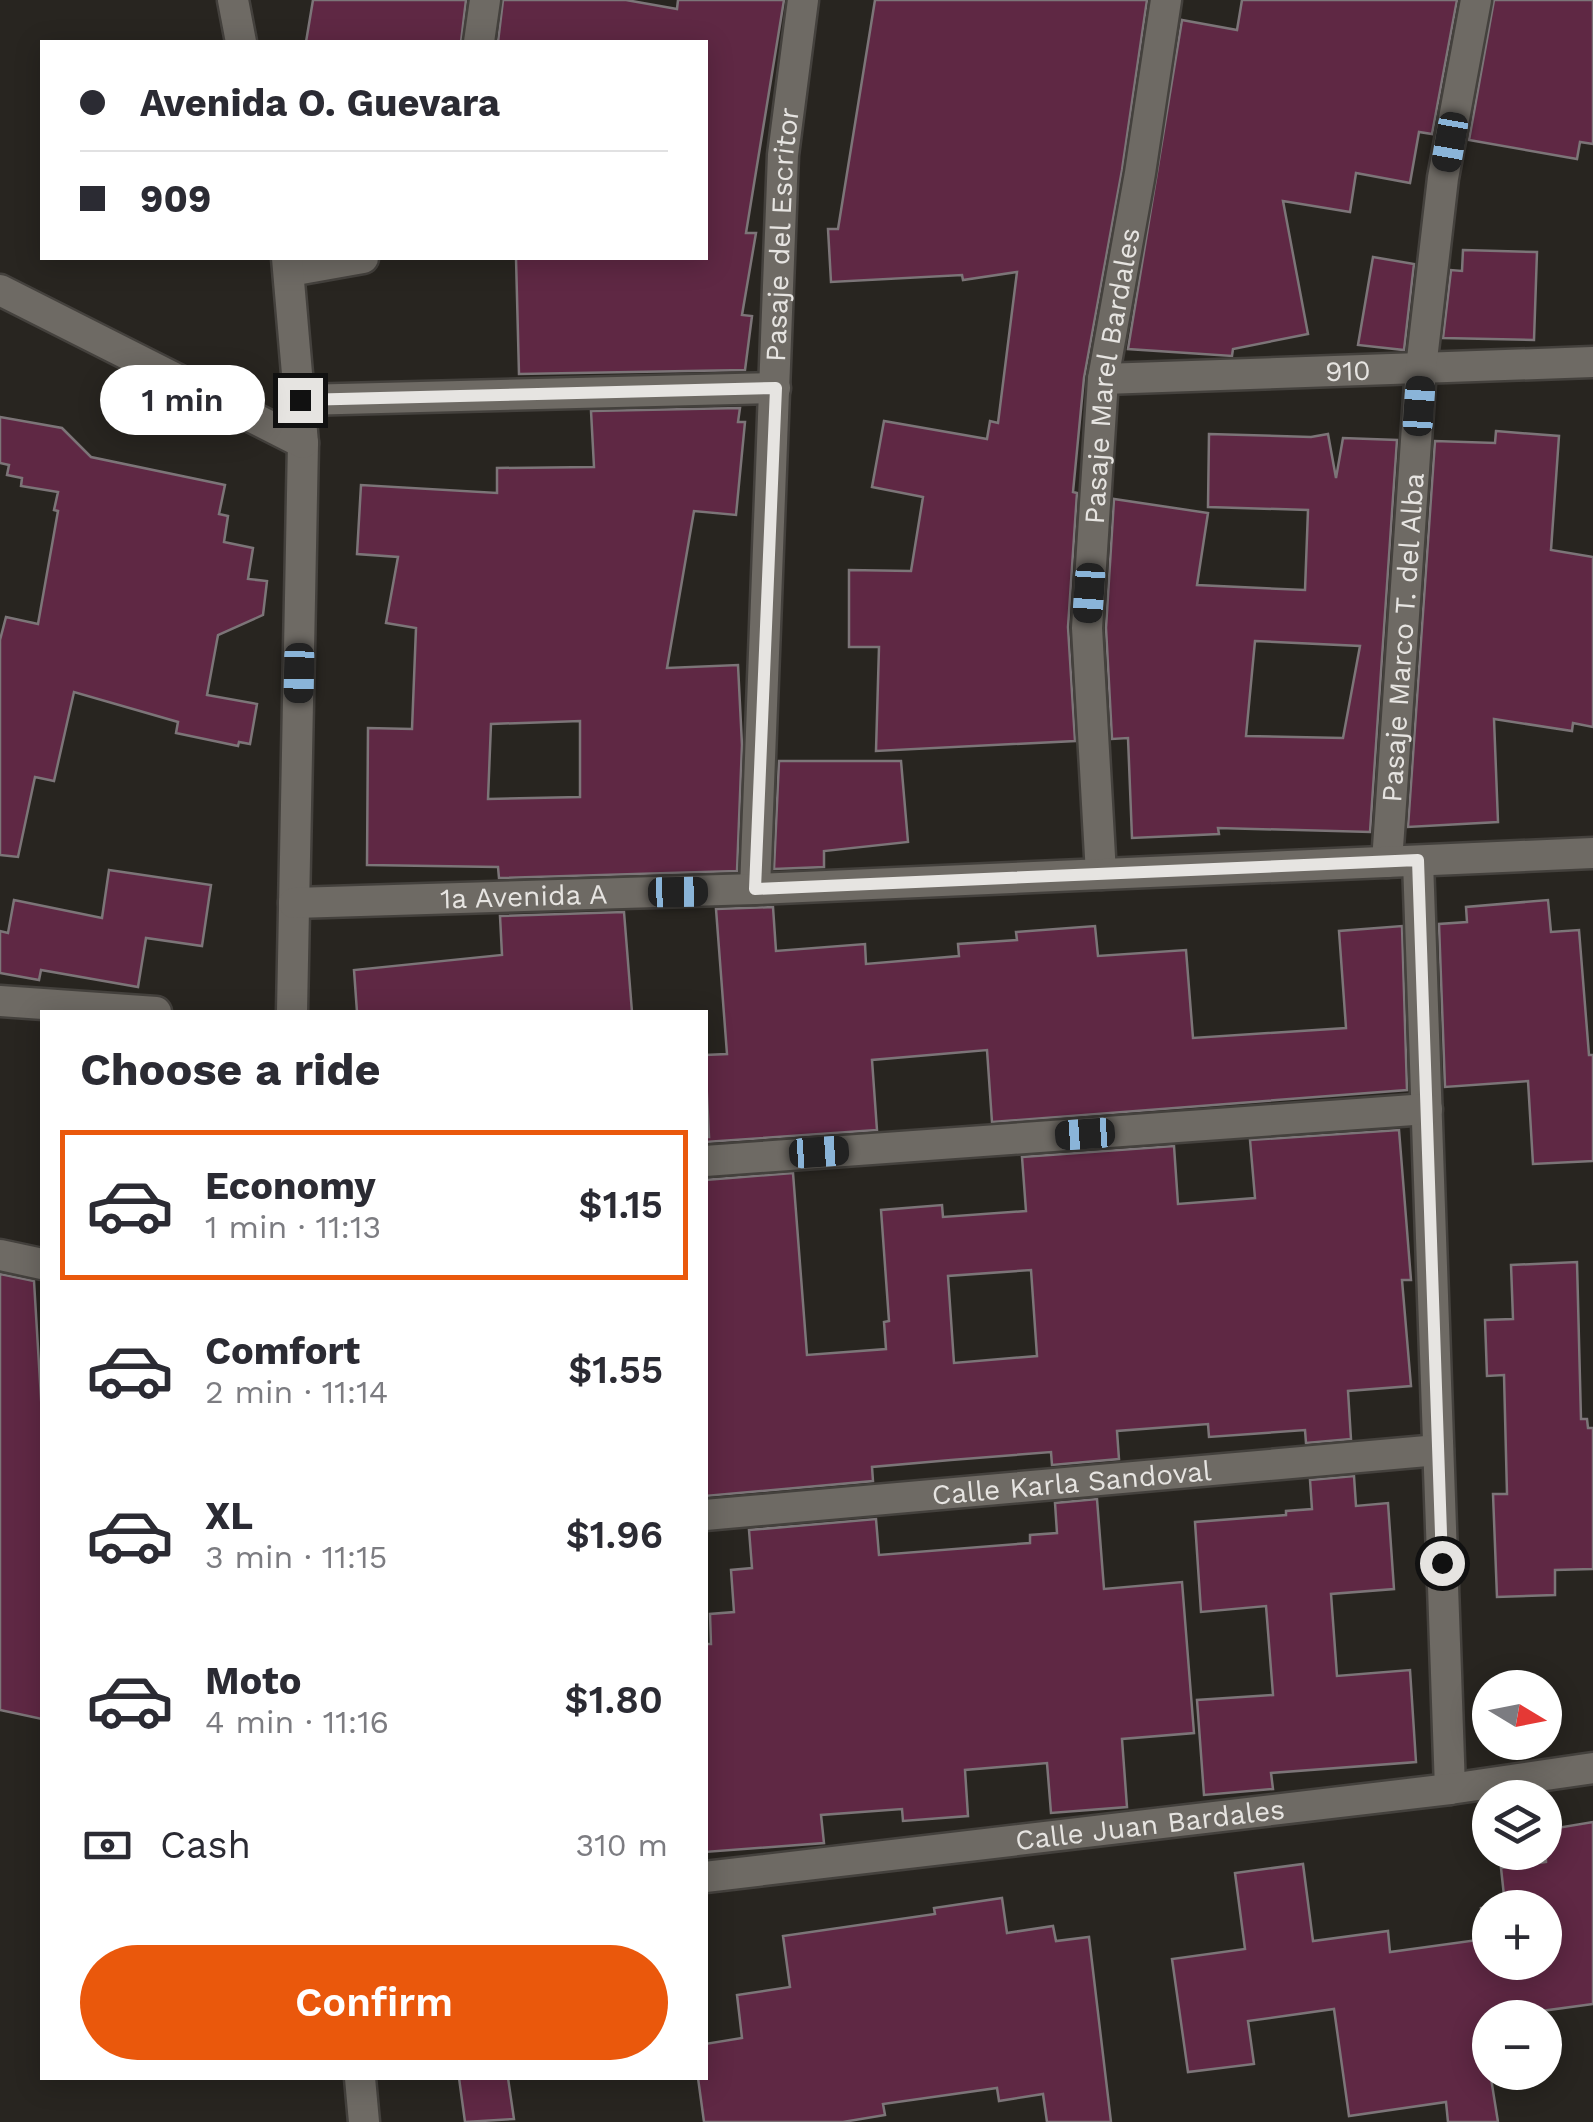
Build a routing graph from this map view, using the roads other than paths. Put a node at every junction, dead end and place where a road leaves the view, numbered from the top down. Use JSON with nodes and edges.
{"nodes":[{"id":1,"x":232,"y":0,"type":"edge"},
{"id":2,"x":485,"y":0,"type":"edge"},
{"id":3,"x":803,"y":0,"type":"edge"},
{"id":4,"x":1166,"y":0,"type":"edge"},
{"id":5,"x":1476,"y":0,"type":"edge"},
{"id":6,"x":242,"y":40,"type":"edge"},
{"id":7,"x":479,"y":40,"type":"edge"},
{"id":8,"x":338,"y":260,"type":"edge"},
{"id":9,"x":288,"y":264,"type":"edge"},
{"id":10,"x":0,"y":290,"type":"edge"},
{"id":11,"x":1593,"y":362,"type":"edge"},
{"id":12,"x":1421,"y":368,"type":"junction"},
{"id":13,"x":1103,"y":380,"type":"junction"},
{"id":14,"x":776,"y":388,"type":"junction"},
{"id":15,"x":300,"y":400,"type":"junction"},
{"id":16,"x":303,"y":442,"type":"junction"},
{"id":17,"x":1593,"y":852,"type":"edge"},
{"id":18,"x":1418,"y":860,"type":"junction"},
{"id":19,"x":1387,"y":862,"type":"junction"},
{"id":20,"x":1100,"y":874,"type":"junction"},
{"id":21,"x":755,"y":889,"type":"junction"},
{"id":22,"x":294,"y":903,"type":"junction"},
{"id":23,"x":0,"y":1001,"type":"edge"},
{"id":24,"x":128,"y":1010,"type":"edge"},
{"id":25,"x":292,"y":1010,"type":"edge"},
{"id":26,"x":1427,"y":1109,"type":"junction"},
{"id":27,"x":708,"y":1161,"type":"edge"},
{"id":28,"x":0,"y":1255,"type":"edge"},
{"id":29,"x":40,"y":1264,"type":"edge"},
{"id":30,"x":1438,"y":1450,"type":"junction"},
{"id":31,"x":708,"y":1516,"type":"edge"},
{"id":32,"x":1593,"y":1768,"type":"edge"},
{"id":33,"x":1450,"y":1789,"type":"junction"},
{"id":34,"x":708,"y":1877,"type":"edge"},
{"id":35,"x":360,"y":2080,"type":"edge"},
{"id":36,"x":364,"y":2122,"type":"edge"}],
"edges":[{"from":1,"to":6,"type":"street"},
{"from":2,"to":7,"type":"street"},
{"from":3,"to":14,"type":"street","name":"Pasaje del Escritor"},
{"from":4,"to":13,"type":"street","name":"Pasaje Marel Bardales"},
{"from":5,"to":12,"type":"street","name":"Pasaje Marco T. del Alba"},
{"from":8,"to":9,"type":"street"},
{"from":9,"to":15,"type":"street"},
{"from":10,"to":16,"type":"street"},
{"from":11,"to":12,"type":"street","name":"910"},
{"from":12,"to":13,"type":"street","name":"910"},
{"from":12,"to":19,"type":"street","name":"Pasaje Marco T. del Alba"},
{"from":13,"to":20,"type":"street","name":"Pasaje Marel Bardales"},
{"from":14,"to":15,"type":"street"},
{"from":14,"to":21,"type":"street","name":"Pasaje del Escritor"},
{"from":15,"to":16,"type":"street"},
{"from":16,"to":22,"type":"street"},
{"from":17,"to":18,"type":"street","name":"1a Avenida A"},
{"from":18,"to":19,"type":"street","name":"1a Avenida A"},
{"from":18,"to":26,"type":"street"},
{"from":19,"to":20,"type":"street","name":"1a Avenida A"},
{"from":20,"to":21,"type":"street","name":"1a Avenida A"},
{"from":21,"to":22,"type":"street","name":"1a Avenida A"},
{"from":22,"to":25,"type":"street"},
{"from":23,"to":24,"type":"street"},
{"from":26,"to":27,"type":"street"},
{"from":26,"to":30,"type":"street"},
{"from":28,"to":29,"type":"street"},
{"from":30,"to":31,"type":"street","name":"Calle Karla Sandoval"},
{"from":30,"to":33,"type":"street"},
{"from":32,"to":33,"type":"street","name":"Calle Juan Bardales"},
{"from":33,"to":34,"type":"street","name":"Calle Juan Bardales"},
{"from":35,"to":36,"type":"street"}]}
